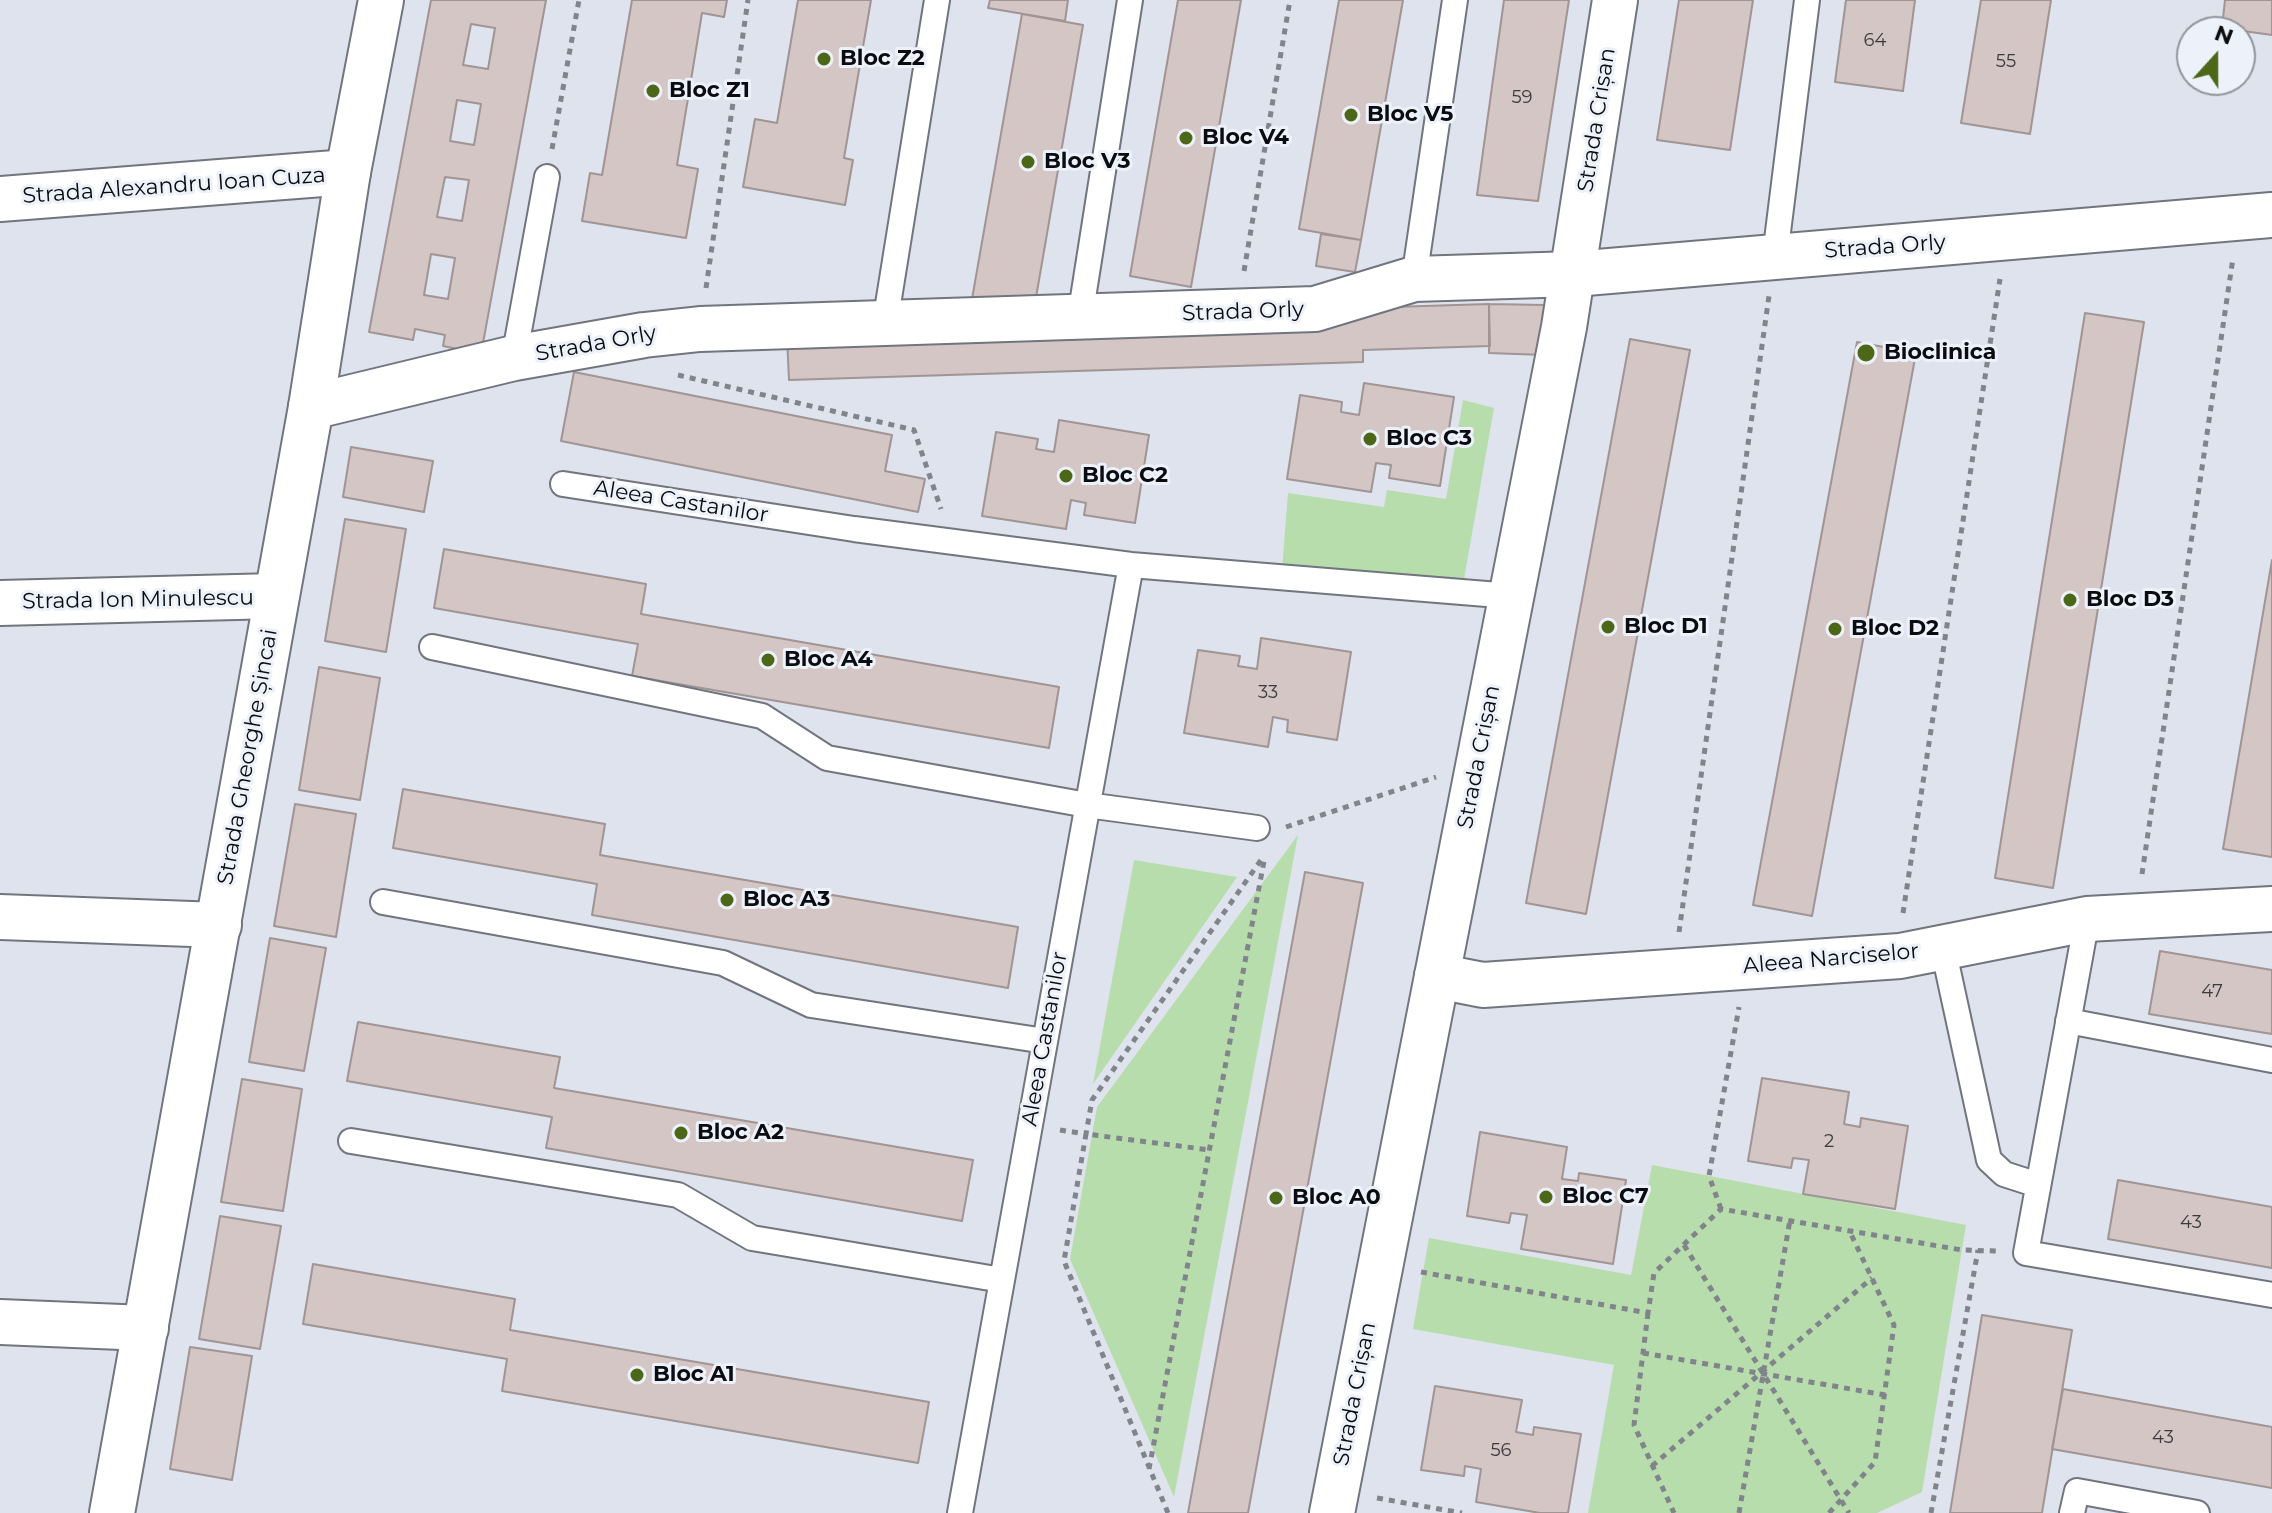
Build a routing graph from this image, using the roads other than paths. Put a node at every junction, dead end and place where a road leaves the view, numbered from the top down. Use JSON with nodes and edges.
{"nodes":[{"id":1,"x":381,"y":0,"type":"edge"},
{"id":2,"x":937,"y":0,"type":"edge"},
{"id":3,"x":1130,"y":0,"type":"edge"},
{"id":4,"x":1455,"y":0,"type":"edge"},
{"id":5,"x":1615,"y":0,"type":"edge"},
{"id":6,"x":1807,"y":0,"type":"edge"},
{"id":7,"x":348,"y":172,"type":"junction"},
{"id":8,"x":547,"y":177,"type":"road end"},
{"id":9,"x":0,"y":199,"type":"edge"},
{"id":10,"x":2256,"y":217,"type":"edge"},
{"id":11,"x":1775,"y":256,"type":"junction"},
{"id":12,"x":1574,"y":274,"type":"junction"},
{"id":13,"x":1414,"y":279,"type":"junction"},
{"id":14,"x":1080,"y":317,"type":"junction"},
{"id":15,"x":885,"y":323,"type":"junction"},
{"id":16,"x":514,"y":358,"type":"junction"},
{"id":17,"x":311,"y":407,"type":"junction"},
{"id":18,"x":563,"y":484,"type":"dead end"},
{"id":19,"x":1131,"y":565,"type":"junction"},
{"id":20,"x":276,"y":596,"type":"junction"},
{"id":21,"x":1511,"y":596,"type":"junction"},
{"id":22,"x":0,"y":603,"type":"edge"},
{"id":23,"x":432,"y":647,"type":"dead end"},
{"id":24,"x":1087,"y":805,"type":"junction"},
{"id":25,"x":1269,"y":836,"type":"road end"},
{"id":26,"x":383,"y":902,"type":"dead end"},
{"id":27,"x":2272,"y":909,"type":"edge"},
{"id":28,"x":0,"y":917,"type":"edge"},
{"id":29,"x":2087,"y":919,"type":"junction"},
{"id":30,"x":219,"y":925,"type":"junction"},
{"id":31,"x":1943,"y":948,"type":"junction"},
{"id":32,"x":1437,"y":976,"type":"junction"},
{"id":33,"x":2068,"y":1021,"type":"junction"},
{"id":34,"x":1045,"y":1041,"type":"junction"},
{"id":35,"x":2272,"y":1060,"type":"edge"},
{"id":36,"x":351,"y":1141,"type":"dead end"},
{"id":37,"x":2038,"y":1185,"type":"junction"},
{"id":38,"x":1002,"y":1280,"type":"junction"},
{"id":39,"x":2272,"y":1295,"type":"edge"},
{"id":40,"x":0,"y":1322,"type":"edge"},
{"id":41,"x":146,"y":1328,"type":"junction"},
{"id":42,"x":1334,"y":1502,"type":"edge"},
{"id":43,"x":112,"y":1513,"type":"edge"},
{"id":44,"x":960,"y":1513,"type":"edge"},
{"id":45,"x":2072,"y":1513,"type":"edge"},
{"id":46,"x":2197,"y":1513,"type":"edge"}],
"edges":[{"from":1,"to":7,"type":"street","name":"Strada Gheorghe Șincai"},
{"from":2,"to":15,"type":"lane"},
{"from":3,"to":14,"type":"lane"},
{"from":4,"to":13,"type":"lane"},
{"from":5,"to":12,"type":"street","name":"Strada Crișan"},
{"from":6,"to":11,"type":"lane"},
{"from":7,"to":9,"type":"street","name":"Strada Alexandru Ioan Cuza"},
{"from":7,"to":17,"type":"street","name":"Strada Gheorghe Șincai"},
{"from":8,"to":16,"type":"lane"},
{"from":10,"to":11,"type":"street","name":"Strada Orly"},
{"from":11,"to":12,"type":"street","name":"Strada Orly"},
{"from":12,"to":13,"type":"street","name":"Strada Orly"},
{"from":12,"to":21,"type":"street","name":"Strada Crișan"},
{"from":13,"to":14,"type":"street","name":"Strada Orly"},
{"from":14,"to":15,"type":"street","name":"Strada Orly"},
{"from":15,"to":16,"type":"street","name":"Strada Orly"},
{"from":16,"to":17,"type":"street","name":"Strada Orly"},
{"from":17,"to":20,"type":"street","name":"Strada Gheorghe Șincai"},
{"from":18,"to":19,"type":"lane","name":"Aleea Castanilor"},
{"from":19,"to":21,"type":"lane","name":"Aleea Castanilor"},
{"from":19,"to":24,"type":"lane","name":"Aleea Castanilor"},
{"from":20,"to":22,"type":"street","name":"Strada Ion Minulescu"},
{"from":20,"to":30,"type":"street","name":"Strada Gheorghe Șincai"},
{"from":21,"to":32,"type":"street","name":"Strada Crișan"},
{"from":23,"to":24,"type":"lane"},
{"from":24,"to":25,"type":"lane"},
{"from":24,"to":34,"type":"lane","name":"Aleea Castanilor"},
{"from":26,"to":34,"type":"lane"},
{"from":27,"to":29,"type":"street","name":"Aleea Narciselor"},
{"from":28,"to":30,"type":"street"},
{"from":29,"to":31,"type":"street","name":"Aleea Narciselor"},
{"from":29,"to":33,"type":"lane"},
{"from":30,"to":41,"type":"street","name":"Strada Gheorghe Șincai"},
{"from":31,"to":32,"type":"street","name":"Aleea Narciselor"},
{"from":31,"to":37,"type":"lane"},
{"from":32,"to":42,"type":"street","name":"Strada Crișan"},
{"from":33,"to":35,"type":"lane"},
{"from":33,"to":37,"type":"lane"},
{"from":34,"to":38,"type":"lane","name":"Aleea Castanilor"},
{"from":36,"to":38,"type":"lane"},
{"from":37,"to":39,"type":"lane"},
{"from":38,"to":44,"type":"lane","name":"Aleea Castanilor"},
{"from":40,"to":41,"type":"street"},
{"from":41,"to":43,"type":"street","name":"Strada Gheorghe Șincai"},
{"from":45,"to":46,"type":"lane"}]}
